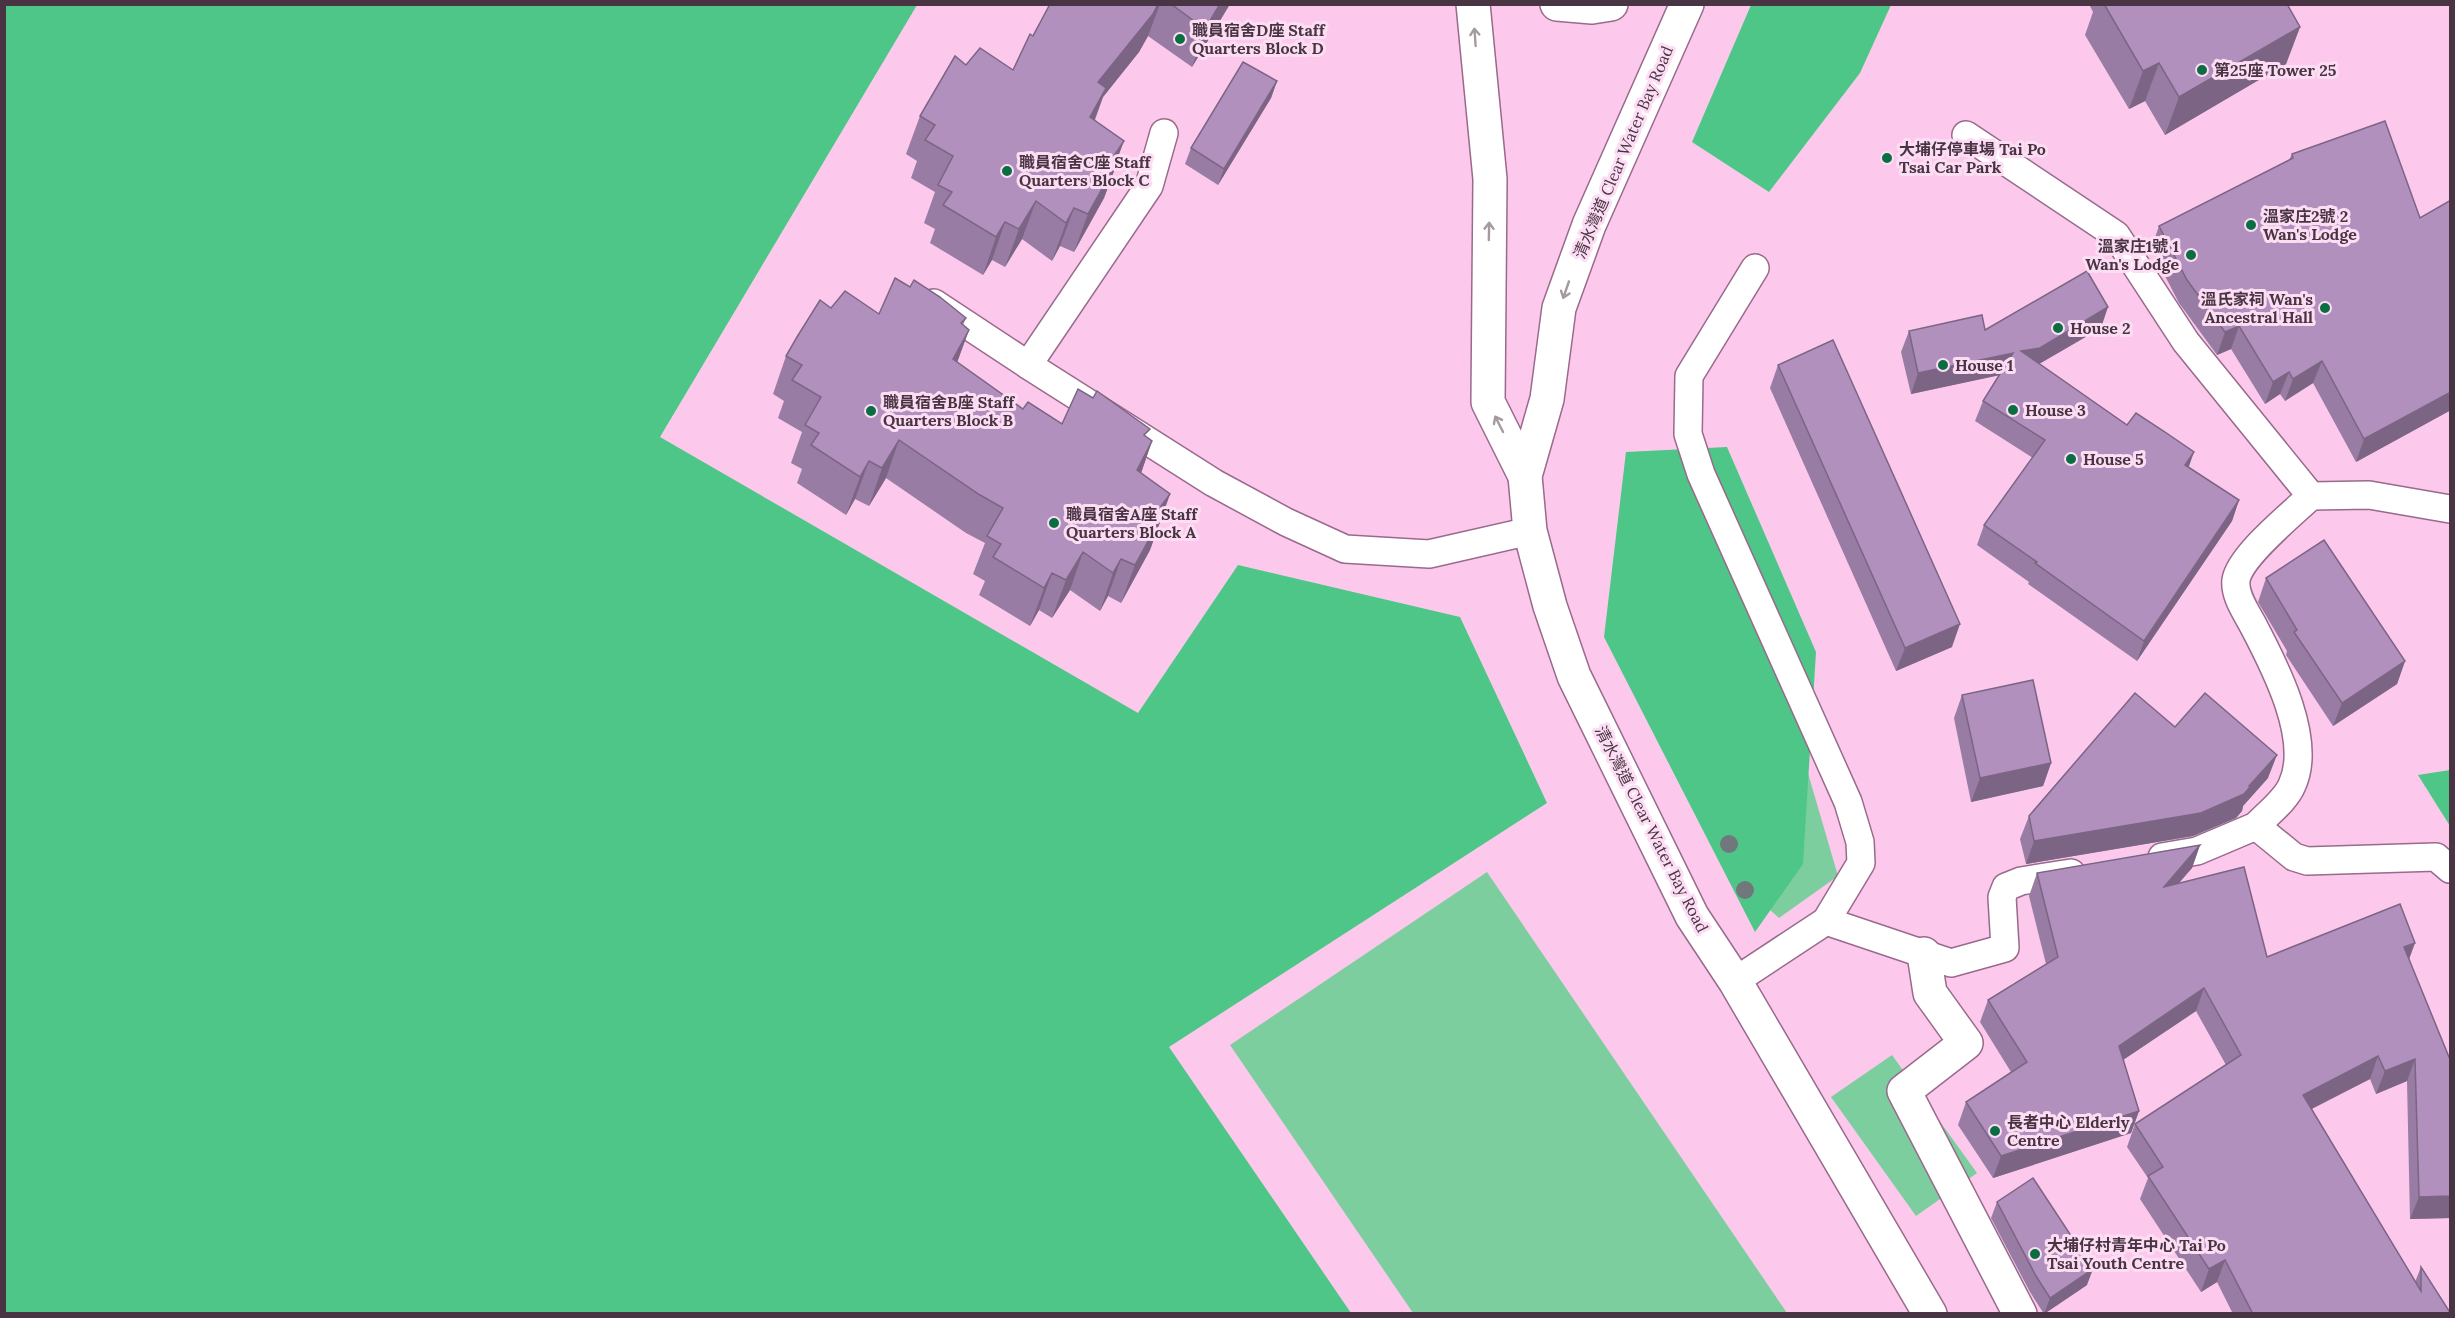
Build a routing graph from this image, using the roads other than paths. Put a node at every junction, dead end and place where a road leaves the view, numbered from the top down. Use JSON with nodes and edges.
{"nodes":[{"id":1,"x":1473,"y":4,"type":"edge"},
{"id":2,"x":1557,"y":4,"type":"edge"},
{"id":3,"x":1611,"y":4,"type":"edge"},
{"id":4,"x":1687,"y":4,"type":"edge"},
{"id":5,"x":1164,"y":133,"type":"dead end"},
{"id":6,"x":1966,"y":135,"type":"dead end"},
{"id":7,"x":1755,"y":268,"type":"dead end"},
{"id":8,"x":909,"y":286,"type":"edge"},
{"id":9,"x":1029,"y":365,"type":"junction"},
{"id":10,"x":1525,"y":476,"type":"junction"},
{"id":11,"x":2311,"y":496,"type":"junction"},
{"id":12,"x":2451,"y":509,"type":"edge"},
{"id":13,"x":1530,"y":531,"type":"junction"},
{"id":14,"x":2256,"y":826,"type":"junction"},
{"id":15,"x":2138,"y":861,"type":"edge"},
{"id":16,"x":2091,"y":869,"type":"edge"},
{"id":17,"x":2451,"y":869,"type":"edge"},
{"id":18,"x":1826,"y":921,"type":"junction"},
{"id":19,"x":1924,"y":954,"type":"junction"},
{"id":20,"x":1735,"y":981,"type":"junction"},
{"id":21,"x":1930,"y":1314,"type":"edge"},
{"id":22,"x":2020,"y":1314,"type":"edge"}],
"edges":[{"from":10,"to":1,"type":"main road","name":"清水灣道 Clear Water Bay Road","one_way":true},
{"from":2,"to":3,"type":"main road"},
{"from":4,"to":10,"type":"main road","name":"清水灣道 Clear Water Bay Road","one_way":true},
{"from":5,"to":9,"type":"lane"},
{"from":6,"to":11,"type":"lane"},
{"from":7,"to":18,"type":"lane"},
{"from":8,"to":9,"type":"lane"},
{"from":9,"to":13,"type":"lane"},
{"from":10,"to":13,"type":"main road","name":"清水灣道 Clear Water Bay Road"},
{"from":11,"to":12,"type":"lane"},
{"from":11,"to":14,"type":"lane"},
{"from":13,"to":20,"type":"main road","name":"清水灣道 Clear Water Bay Road"},
{"from":14,"to":15,"type":"lane"},
{"from":14,"to":17,"type":"lane"},
{"from":16,"to":19,"type":"lane"},
{"from":18,"to":19,"type":"lane"},
{"from":18,"to":20,"type":"lane"},
{"from":19,"to":22,"type":"main road"},
{"from":20,"to":21,"type":"main road","name":"清水灣道 Clear Water Bay Road"}]}
